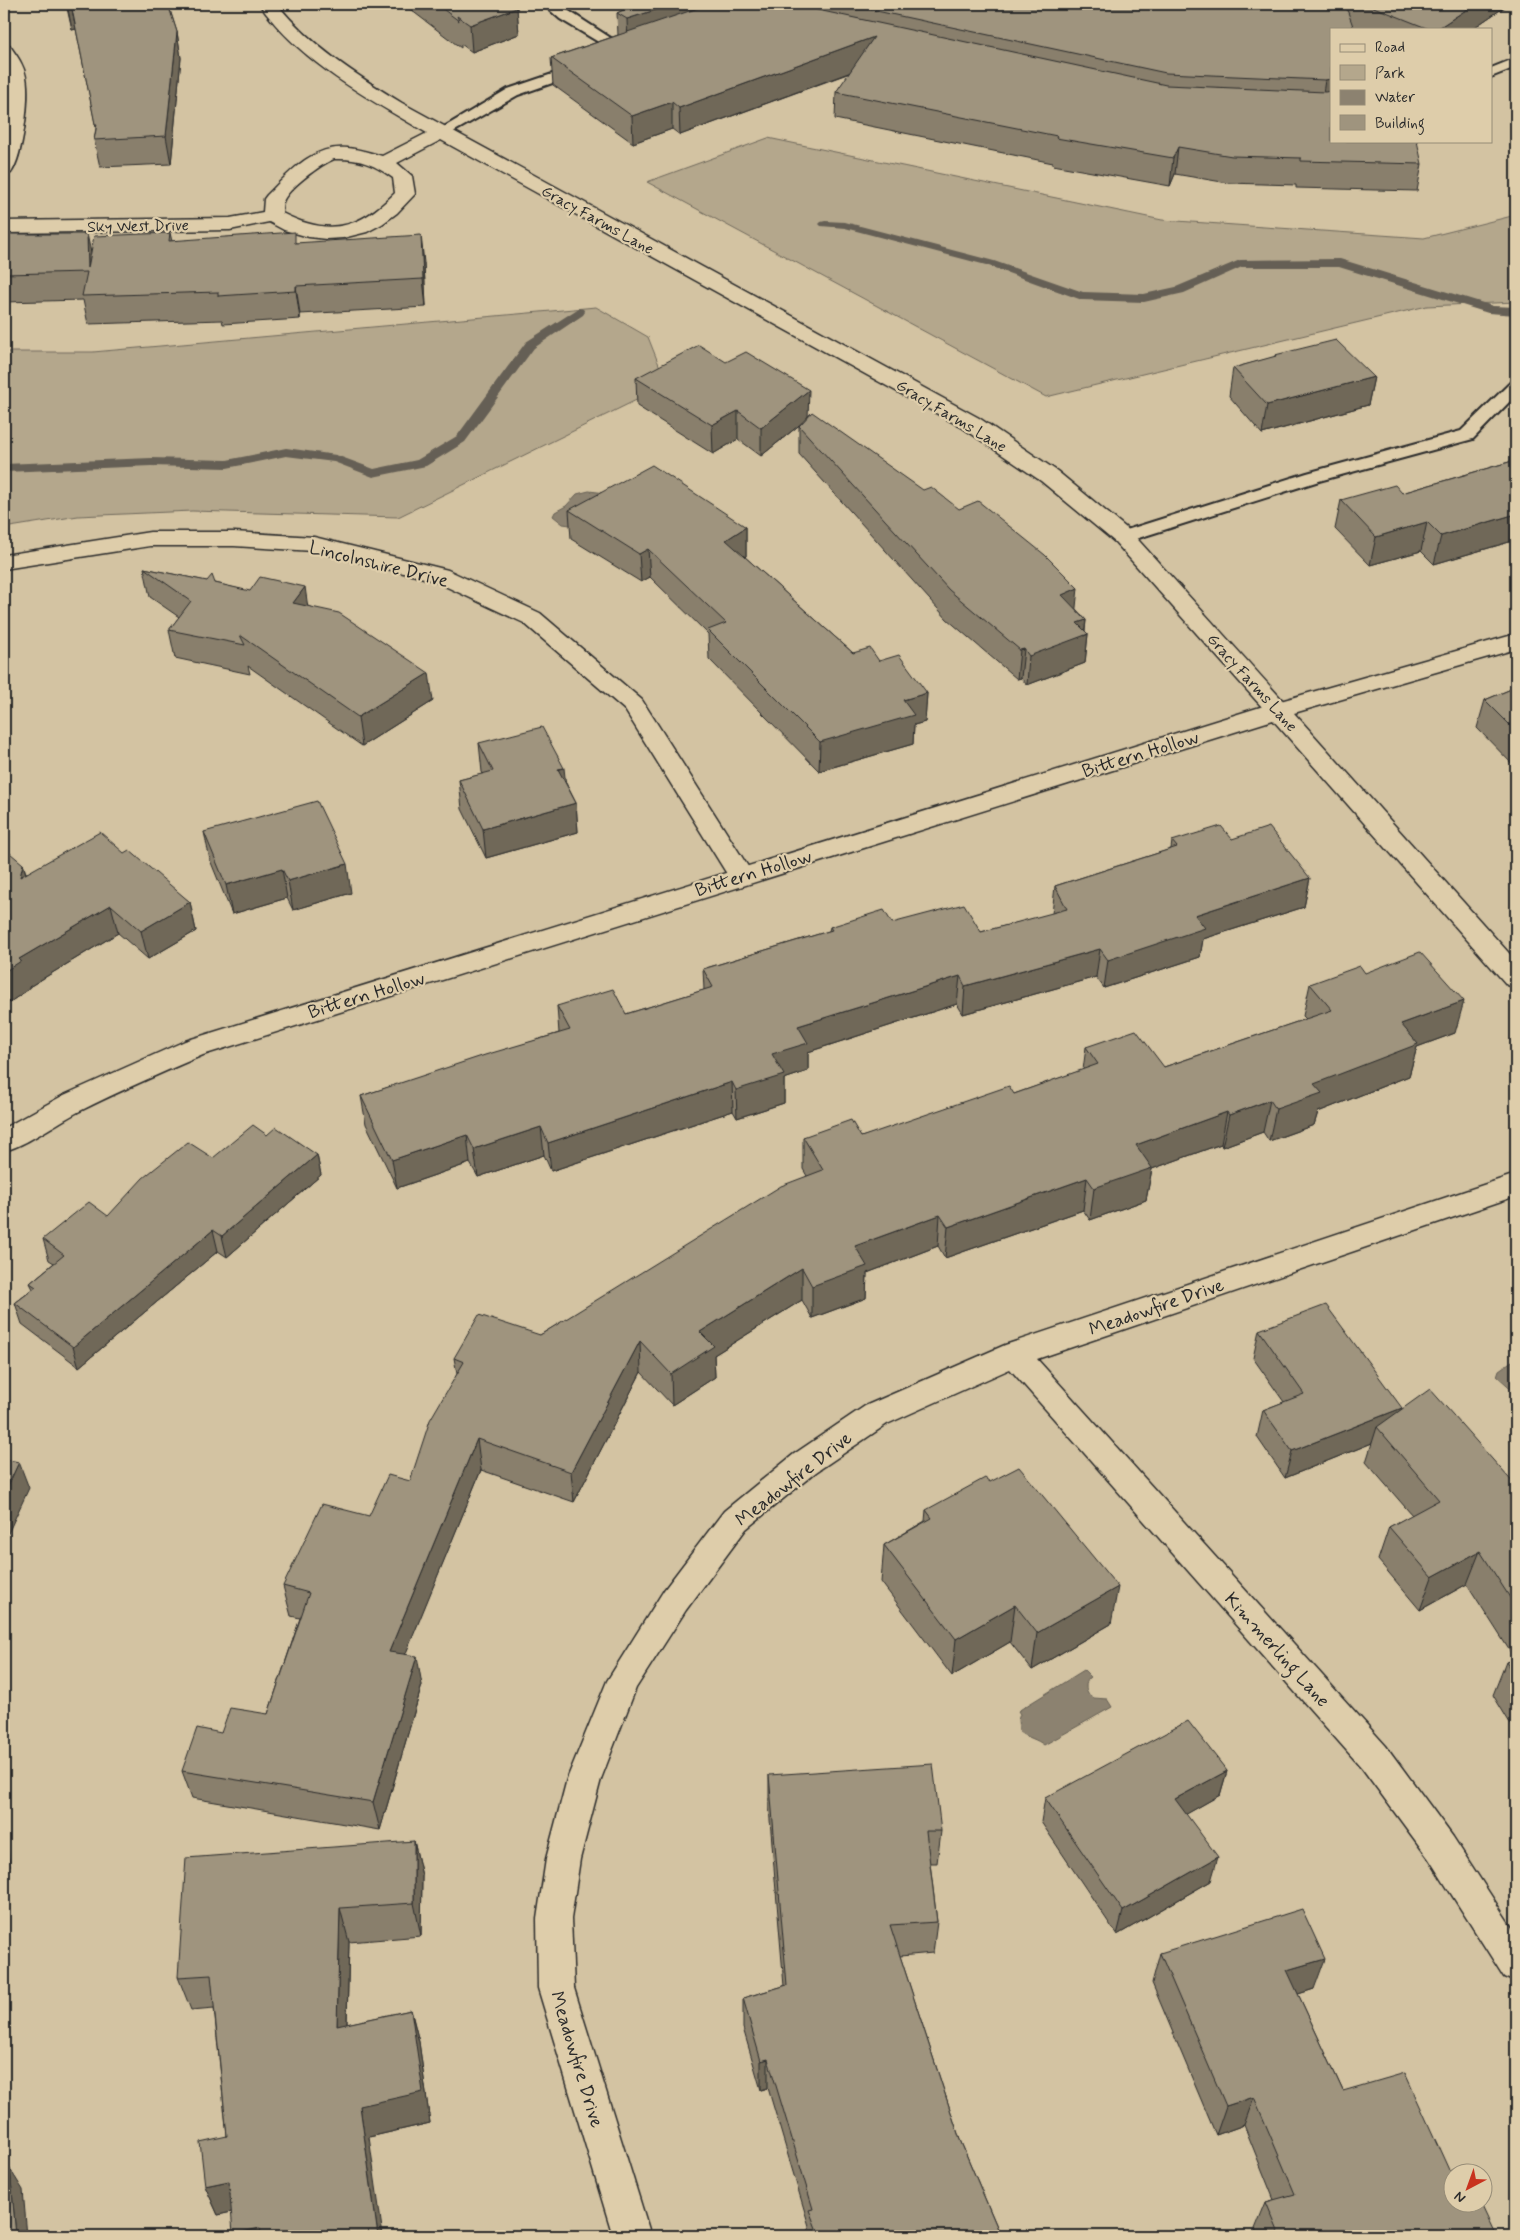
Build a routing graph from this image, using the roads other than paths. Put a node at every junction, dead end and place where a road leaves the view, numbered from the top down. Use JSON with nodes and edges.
{"nodes":[{"id":1,"x":268,"y":4,"type":"edge"},
{"id":2,"x":550,"y":4,"type":"edge"},
{"id":3,"x":4,"y":50,"type":"edge"},
{"id":4,"x":609,"y":59,"type":"edge"},
{"id":5,"x":1516,"y":62,"type":"edge"},
{"id":6,"x":592,"y":65,"type":"edge"},
{"id":7,"x":1492,"y":73,"type":"edge"},
{"id":8,"x":441,"y":133,"type":"junction"},
{"id":9,"x":384,"y":162,"type":"junction"},
{"id":10,"x":4,"y":169,"type":"edge"},
{"id":11,"x":272,"y":216,"type":"junction"},
{"id":12,"x":4,"y":227,"type":"edge"},
{"id":13,"x":1516,"y":386,"type":"edge"},
{"id":14,"x":1123,"y":537,"type":"junction"},
{"id":15,"x":4,"y":562,"type":"edge"},
{"id":16,"x":1516,"y":641,"type":"edge"},
{"id":17,"x":1278,"y":710,"type":"junction"},
{"id":18,"x":741,"y":876,"type":"junction"},
{"id":19,"x":1516,"y":978,"type":"edge"},
{"id":20,"x":4,"y":1141,"type":"edge"},
{"id":21,"x":1516,"y":1185,"type":"edge"},
{"id":22,"x":1015,"y":1354,"type":"junction"},
{"id":23,"x":1516,"y":1965,"type":"edge"},
{"id":24,"x":632,"y":2236,"type":"edge"}],
"edges":[{"from":1,"to":8,"type":"street","name":"Gracy Farms Lane"},
{"from":2,"to":4,"type":"lane"},
{"from":3,"to":10,"type":"street"},
{"from":5,"to":7,"type":"lane"},
{"from":6,"to":8,"type":"lane"},
{"from":8,"to":9,"type":"street"},
{"from":8,"to":14,"type":"street","name":"Gracy Farms Lane"},
{"from":9,"to":11,"type":"street"},
{"from":9,"to":11,"type":"street"},
{"from":11,"to":12,"type":"street","name":"Sky West Drive"},
{"from":13,"to":14,"type":"lane"},
{"from":14,"to":17,"type":"street","name":"Gracy Farms Lane"},
{"from":15,"to":18,"type":"street","name":"Lincolnshire Drive"},
{"from":16,"to":17,"type":"street","name":"Bittern Hollow"},
{"from":17,"to":18,"type":"street","name":"Bittern Hollow"},
{"from":17,"to":19,"type":"street","name":"Gracy Farms Lane"},
{"from":18,"to":20,"type":"street","name":"Bittern Hollow"},
{"from":21,"to":22,"type":"street","name":"Meadowfire Drive"},
{"from":22,"to":23,"type":"street","name":"Kimmerling Lane"},
{"from":22,"to":24,"type":"street","name":"Meadowfire Drive"}]}
